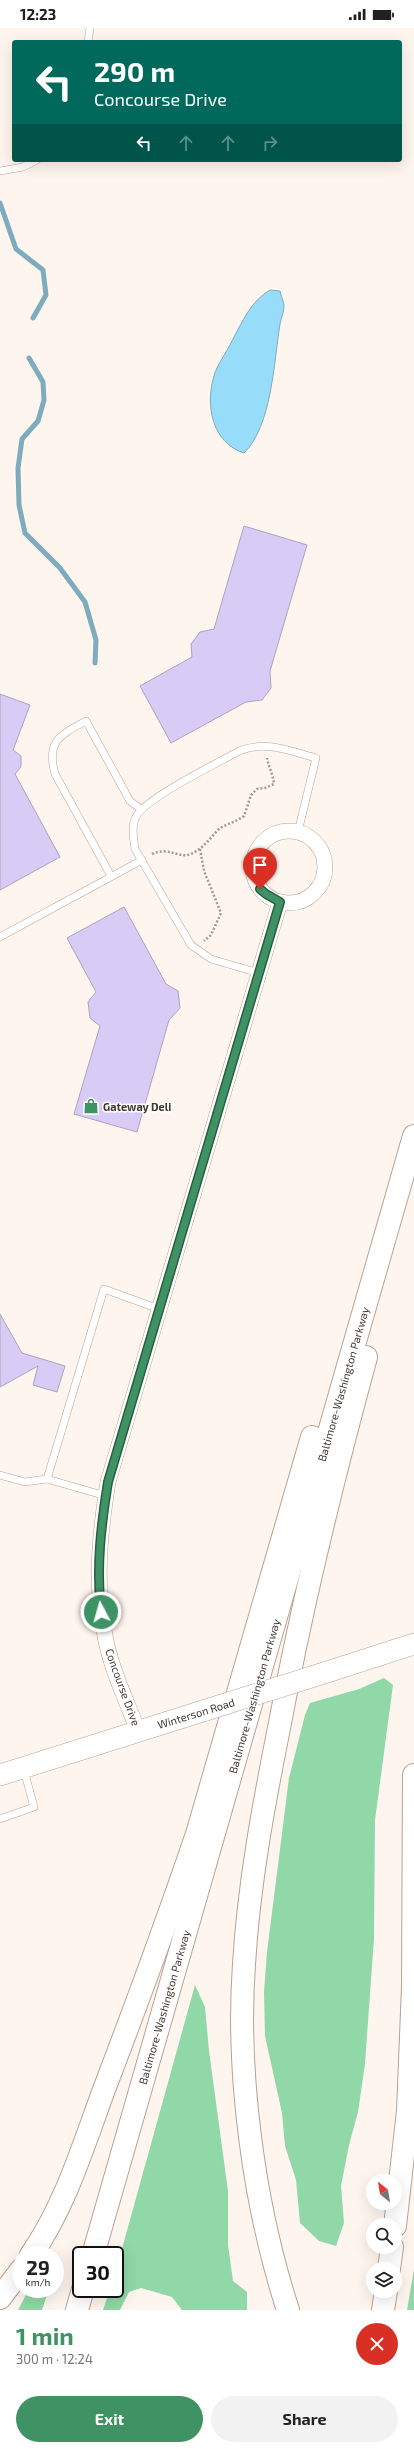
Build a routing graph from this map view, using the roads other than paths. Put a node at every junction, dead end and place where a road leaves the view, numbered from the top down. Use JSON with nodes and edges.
{"nodes":[{"id":1,"x":90,"y":28,"type":"edge"},
{"id":2,"x":88,"y":40,"type":"edge"},
{"id":3,"x":33,"y":162,"type":"edge"},
{"id":4,"x":0,"y":171,"type":"edge"},
{"id":5,"x":141,"y":809,"type":"junction"},
{"id":6,"x":298,"y":832,"type":"junction"},
{"id":7,"x":142,"y":860,"type":"junction"},
{"id":8,"x":111,"y":876,"type":"junction"},
{"id":9,"x":280,"y":902,"type":"junction"},
{"id":10,"x":0,"y":937,"type":"edge"},
{"id":11,"x":259,"y":973,"type":"junction"},
{"id":12,"x":414,"y":1136,"type":"edge"},
{"id":13,"x":405,"y":1166,"type":"junction"},
{"id":14,"x":414,"y":1189,"type":"edge"},
{"id":15,"x":159,"y":1309,"type":"junction"},
{"id":16,"x":0,"y":1476,"type":"edge"},
{"id":17,"x":47,"y":1479,"type":"junction"},
{"id":18,"x":106,"y":1496,"type":"junction"},
{"id":19,"x":405,"y":1647,"type":"edge"},
{"id":20,"x":138,"y":1731,"type":"junction"},
{"id":21,"x":23,"y":1768,"type":"junction"},
{"id":22,"x":0,"y":1775,"type":"edge"},
{"id":23,"x":414,"y":1775,"type":"edge"},
{"id":24,"x":0,"y":1819,"type":"edge"},
{"id":25,"x":396,"y":2218,"type":"edge"},
{"id":26,"x":36,"y":2246,"type":"edge"},
{"id":27,"x":96,"y":2246,"type":"edge"},
{"id":28,"x":12,"y":2282,"type":"edge"},
{"id":29,"x":0,"y":2298,"type":"edge"},
{"id":30,"x":80,"y":2298,"type":"edge"},
{"id":31,"x":385,"y":2298,"type":"edge"},
{"id":32,"x":77,"y":2310,"type":"edge"},
{"id":33,"x":288,"y":2310,"type":"edge"},
{"id":34,"x":383,"y":2310,"type":"edge"}],
"edges":[{"from":1,"to":2,"type":"lane"},
{"from":3,"to":4,"type":"lane"},
{"from":5,"to":6,"type":"lane"},
{"from":5,"to":7,"type":"lane"},
{"from":5,"to":8,"type":"lane"},
{"from":6,"to":9,"type":"street"},
{"from":6,"to":9,"type":"street"},
{"from":7,"to":8,"type":"lane"},
{"from":7,"to":11,"type":"lane"},
{"from":8,"to":10,"type":"lane"},
{"from":9,"to":11,"type":"street","name":"Concourse Drive"},
{"from":11,"to":15,"type":"street","name":"Concourse Drive"},
{"from":12,"to":13,"type":"highway","name":"Baltimore-Washington Parkway"},
{"from":13,"to":26,"type":"highway"},
{"from":13,"to":27,"type":"highway","name":"Baltimore-Washington Parkway"},
{"from":14,"to":33,"type":"highway"},
{"from":15,"to":17,"type":"lane"},
{"from":15,"to":18,"type":"street","name":"Concourse Drive"},
{"from":16,"to":17,"type":"lane"},
{"from":17,"to":18,"type":"lane"},
{"from":18,"to":20,"type":"street","name":"Concourse Drive"},
{"from":19,"to":20,"type":"street","name":"Winterson Road","bridge":true},
{"from":20,"to":21,"type":"street","name":"Winterson Road"},
{"from":21,"to":22,"type":"street","name":"Winterson Road"},
{"from":21,"to":24,"type":"lane"},
{"from":23,"to":25,"type":"highway"},
{"from":28,"to":29,"type":"highway"},
{"from":30,"to":32,"type":"highway"},
{"from":31,"to":34,"type":"highway"}]}
